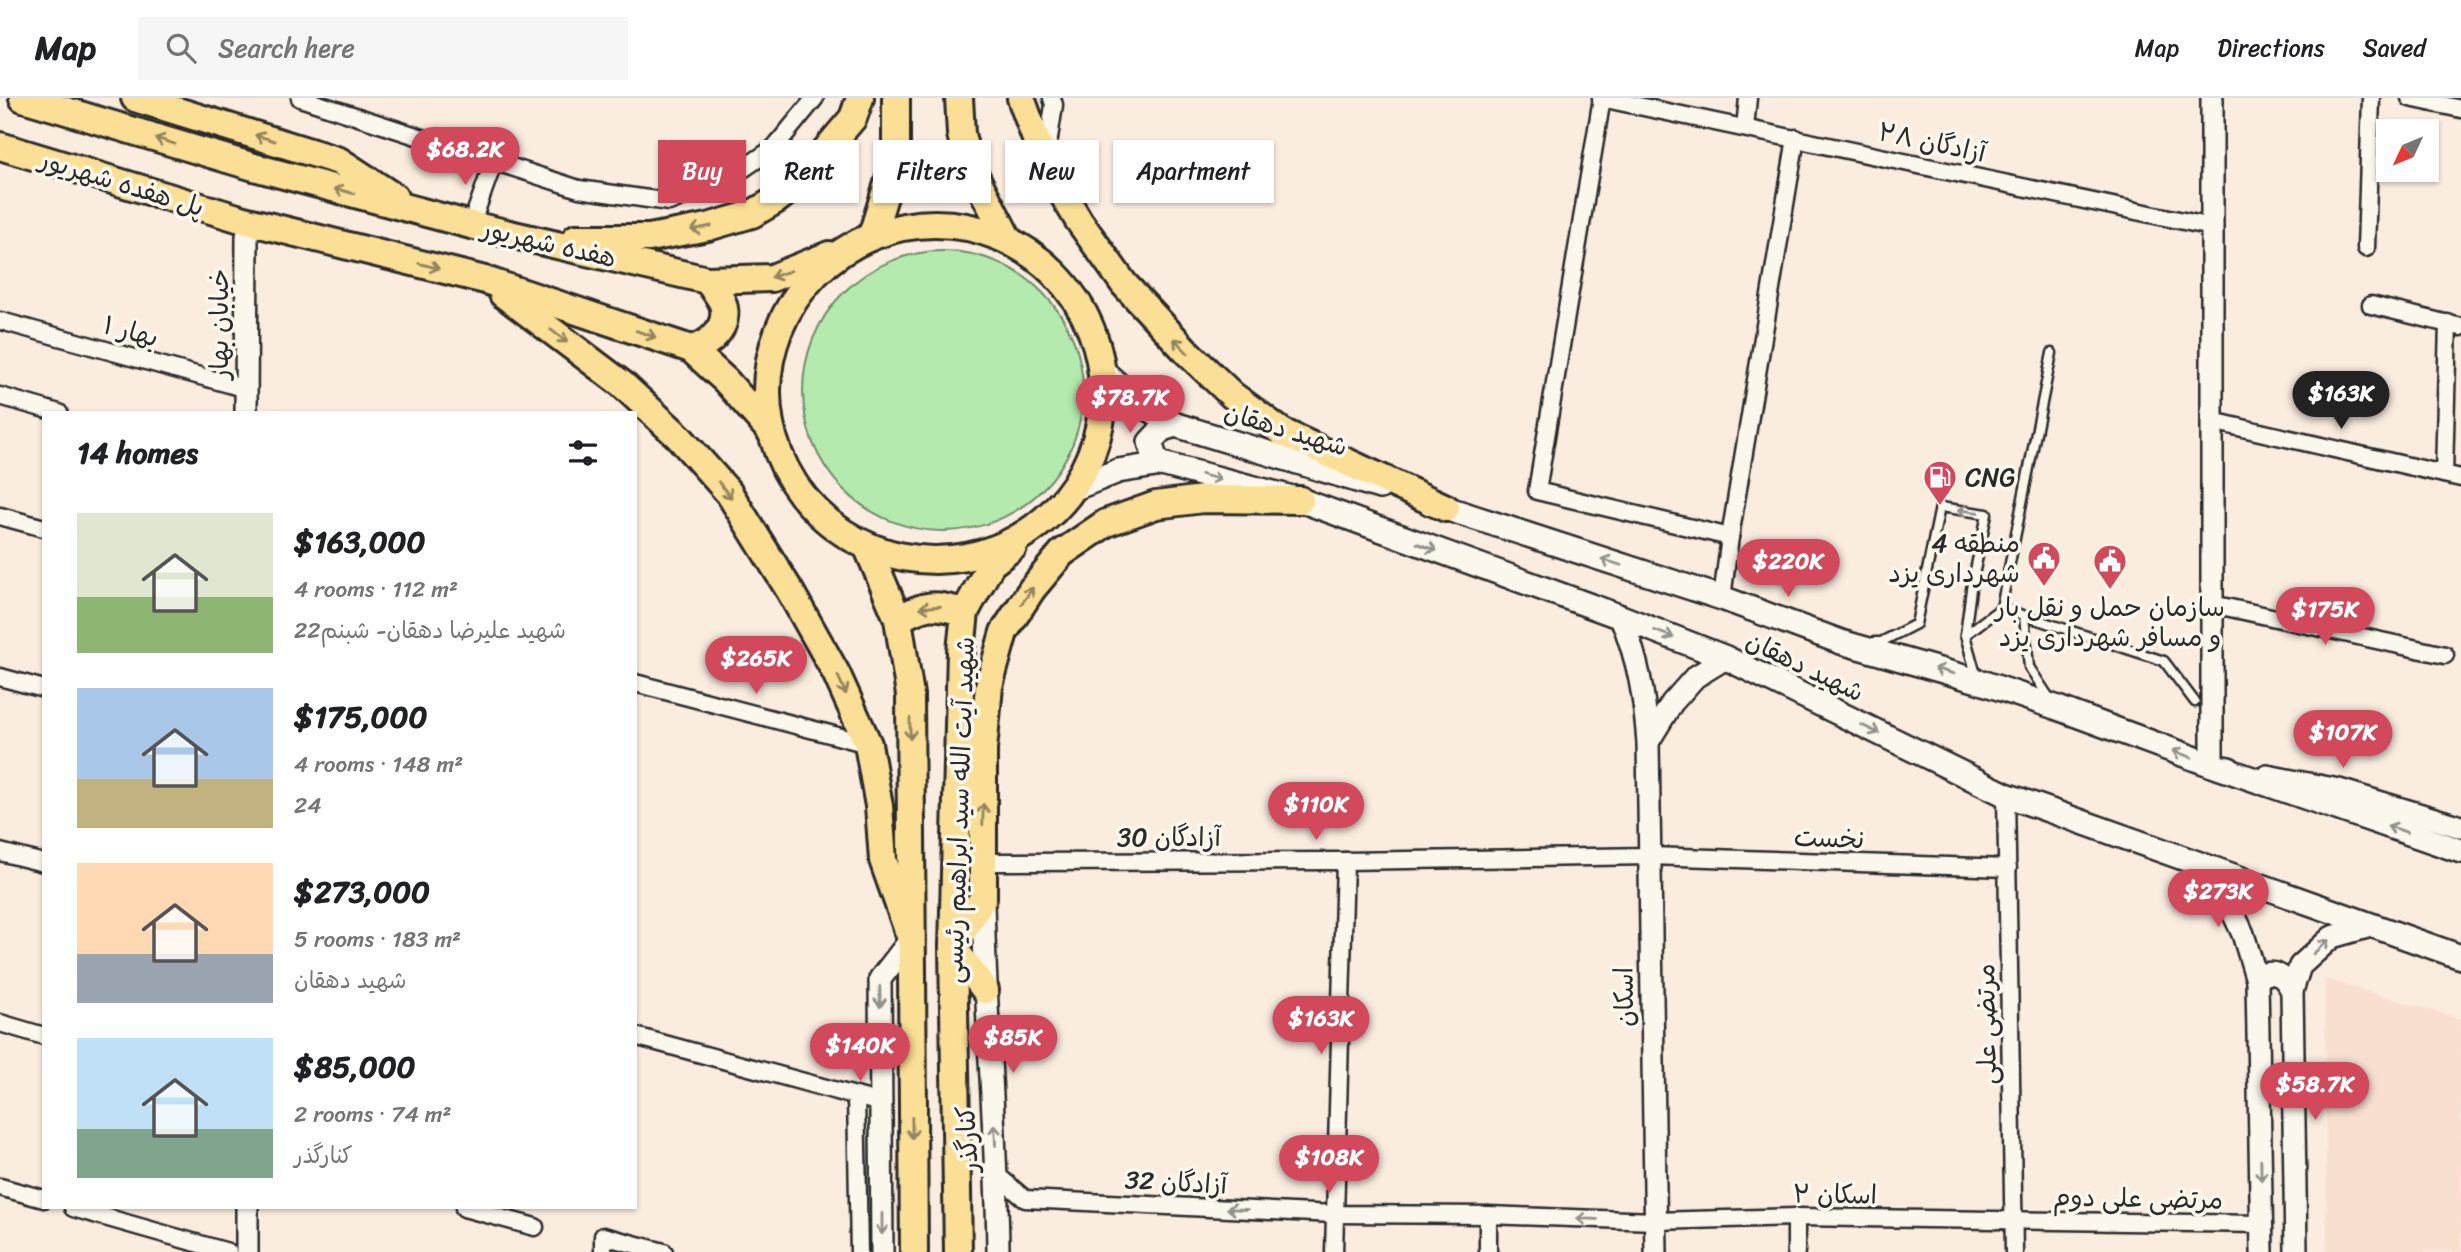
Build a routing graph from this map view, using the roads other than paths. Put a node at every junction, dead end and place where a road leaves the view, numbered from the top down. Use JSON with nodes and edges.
{"nodes":[{"id":1,"x":23,"y":98,"type":"edge"},
{"id":2,"x":135,"y":98,"type":"edge"},
{"id":3,"x":300,"y":98,"type":"edge"},
{"id":4,"x":815,"y":98,"type":"edge"},
{"id":5,"x":860,"y":98,"type":"edge"},
{"id":6,"x":896,"y":98,"type":"edge"},
{"id":7,"x":960,"y":98,"type":"edge"},
{"id":8,"x":1021,"y":98,"type":"edge"},
{"id":9,"x":1052,"y":98,"type":"edge"},
{"id":10,"x":1602,"y":98,"type":"edge"},
{"id":11,"x":1748,"y":98,"type":"edge"},
{"id":12,"x":2212,"y":98,"type":"edge"},
{"id":13,"x":2371,"y":98,"type":"edge"},
{"id":14,"x":2410,"y":98,"type":"edge"},
{"id":15,"x":182,"y":106,"type":"edge"},
{"id":16,"x":2461,"y":109,"type":"edge"},
{"id":17,"x":1745,"y":128,"type":"junction"},
{"id":18,"x":1796,"y":138,"type":"junction"},
{"id":19,"x":896,"y":140,"type":"edge"},
{"id":20,"x":962,"y":140,"type":"edge"},
{"id":21,"x":1036,"y":140,"type":"edge"},
{"id":22,"x":1049,"y":140,"type":"edge"},
{"id":23,"x":0,"y":156,"type":"edge"},
{"id":24,"x":494,"y":161,"type":"junction"},
{"id":25,"x":254,"y":167,"type":"joint"},
{"id":26,"x":882,"y":203,"type":"edge"},
{"id":27,"x":989,"y":203,"type":"edge"},
{"id":28,"x":1068,"y":203,"type":"edge"},
{"id":29,"x":414,"y":209,"type":"junction"},
{"id":30,"x":471,"y":225,"type":"junction"},
{"id":31,"x":2212,"y":227,"type":"junction"},
{"id":32,"x":246,"y":228,"type":"junction"},
{"id":33,"x":872,"y":235,"type":"junction"},
{"id":34,"x":528,"y":237,"type":"junction"},
{"id":35,"x":1008,"y":239,"type":"junction"},
{"id":36,"x":2366,"y":248,"type":"dead end"},
{"id":37,"x":844,"y":249,"type":"junction"},
{"id":38,"x":485,"y":280,"type":"junction"},
{"id":39,"x":707,"y":280,"type":"junction"},
{"id":40,"x":2371,"y":305,"type":"dead end"},
{"id":41,"x":1,"y":321,"type":"edge"},
{"id":42,"x":2454,"y":325,"type":"edge"},
{"id":43,"x":691,"y":349,"type":"junction"},
{"id":44,"x":2052,"y":352,"type":"dead end"},
{"id":45,"x":1103,"y":371,"type":"junction"},
{"id":46,"x":247,"y":389,"type":"junction"},
{"id":47,"x":0,"y":396,"type":"edge"},
{"id":48,"x":52,"y":411,"type":"edge"},
{"id":49,"x":246,"y":411,"type":"edge"},
{"id":50,"x":2212,"y":421,"type":"junction"},
{"id":51,"x":1176,"y":425,"type":"junction"},
{"id":52,"x":772,"y":433,"type":"junction"},
{"id":53,"x":1161,"y":464,"type":"junction"},
{"id":54,"x":2444,"y":474,"type":"junction"},
{"id":55,"x":2461,"y":478,"type":"edge"},
{"id":56,"x":1075,"y":488,"type":"junction"},
{"id":57,"x":1300,"y":500,"type":"junction"},
{"id":58,"x":1446,"y":508,"type":"junction"},
{"id":59,"x":0,"y":516,"type":"edge"},
{"id":60,"x":1041,"y":524,"type":"junction"},
{"id":61,"x":42,"y":527,"type":"edge"},
{"id":62,"x":1730,"y":537,"type":"junction"},
{"id":63,"x":867,"y":545,"type":"junction"},
{"id":64,"x":1722,"y":598,"type":"junction"},
{"id":65,"x":2212,"y":604,"type":"junction"},
{"id":66,"x":2001,"y":608,"type":"junction"},
{"id":67,"x":965,"y":612,"type":"junction"},
{"id":68,"x":2024,"y":616,"type":"junction"},
{"id":69,"x":1621,"y":617,"type":"junction"},
{"id":70,"x":898,"y":619,"type":"junction"},
{"id":71,"x":1965,"y":635,"type":"junction"},
{"id":72,"x":1841,"y":642,"type":"junction"},
{"id":73,"x":2445,"y":654,"type":"dead end"},
{"id":74,"x":1726,"y":658,"type":"junction"},
{"id":75,"x":0,"y":677,"type":"edge"},
{"id":76,"x":1978,"y":681,"type":"junction"},
{"id":77,"x":637,"y":684,"type":"edge"},
{"id":78,"x":42,"y":688,"type":"edge"},
{"id":79,"x":2194,"y":702,"type":"dead end"},
{"id":80,"x":2055,"y":707,"type":"junction"},
{"id":81,"x":1648,"y":742,"type":"junction"},
{"id":82,"x":867,"y":744,"type":"junction"},
{"id":83,"x":2212,"y":765,"type":"junction"},
{"id":84,"x":2007,"y":795,"type":"junction"},
{"id":85,"x":2461,"y":827,"type":"edge"},
{"id":86,"x":2461,"y":851,"type":"edge"},
{"id":87,"x":0,"y":852,"type":"edge"},
{"id":88,"x":1650,"y":856,"type":"junction"},
{"id":89,"x":1345,"y":861,"type":"junction"},
{"id":90,"x":42,"y":862,"type":"edge"},
{"id":91,"x":982,"y":862,"type":"junction"},
{"id":92,"x":2203,"y":866,"type":"junction"},
{"id":93,"x":2008,"y":868,"type":"junction"},
{"id":94,"x":983,"y":898,"type":"junction"},
{"id":95,"x":2371,"y":926,"type":"junction"},
{"id":96,"x":911,"y":939,"type":"junction"},
{"id":97,"x":953,"y":947,"type":"junction"},
{"id":98,"x":2461,"y":957,"type":"edge"},
{"id":99,"x":2257,"y":980,"type":"junction"},
{"id":100,"x":985,"y":990,"type":"junction"},
{"id":101,"x":2292,"y":991,"type":"junction"},
{"id":102,"x":0,"y":1023,"type":"edge"},
{"id":103,"x":42,"y":1035,"type":"edge"},
{"id":104,"x":637,"y":1037,"type":"edge"},
{"id":105,"x":856,"y":1096,"type":"junction"},
{"id":106,"x":881,"y":1103,"type":"junction"},
{"id":107,"x":998,"y":1176,"type":"junction"},
{"id":108,"x":0,"y":1187,"type":"edge"},
{"id":109,"x":42,"y":1198,"type":"edge"},
{"id":110,"x":77,"y":1209,"type":"edge"},
{"id":111,"x":247,"y":1209,"type":"edge"},
{"id":112,"x":468,"y":1209,"type":"edge"},
{"id":113,"x":1334,"y":1214,"type":"junction"},
{"id":114,"x":1488,"y":1215,"type":"junction"},
{"id":115,"x":1796,"y":1217,"type":"junction"},
{"id":116,"x":1655,"y":1221,"type":"junction"},
{"id":117,"x":2014,"y":1221,"type":"junction"},
{"id":118,"x":2262,"y":1224,"type":"junction"},
{"id":119,"x":535,"y":1227,"type":"dead end"},
{"id":120,"x":228,"y":1252,"type":"edge"},
{"id":121,"x":247,"y":1252,"type":"edge"},
{"id":122,"x":603,"y":1252,"type":"edge"},
{"id":123,"x":664,"y":1252,"type":"edge"},
{"id":124,"x":859,"y":1252,"type":"edge"},
{"id":125,"x":882,"y":1252,"type":"edge"},
{"id":126,"x":914,"y":1252,"type":"edge"},
{"id":127,"x":958,"y":1252,"type":"edge"},
{"id":128,"x":998,"y":1252,"type":"edge"},
{"id":129,"x":1334,"y":1252,"type":"edge"},
{"id":130,"x":1488,"y":1252,"type":"edge"},
{"id":131,"x":1656,"y":1252,"type":"edge"},
{"id":132,"x":1796,"y":1252,"type":"edge"},
{"id":133,"x":2014,"y":1252,"type":"edge"},
{"id":134,"x":2262,"y":1252,"type":"edge"},
{"id":135,"x":2296,"y":1252,"type":"edge"}],
"edges":[{"from":25,"to":1,"type":"main road","name":"پل هفده شهریور","one_way":true},
{"from":2,"to":15,"type":"main road"},
{"from":3,"to":24,"type":"street"},
{"from":4,"to":24,"type":"street"},
{"from":5,"to":34,"type":"main road","one_way":true},
{"from":6,"to":19,"type":"main road"},
{"from":7,"to":20,"type":"main road"},
{"from":8,"to":21,"type":"main road"},
{"from":9,"to":22,"type":"street"},
{"from":10,"to":17,"type":"street","name":"۲۸ آزادگان"},
{"from":10,"to":62,"type":"street"},
{"from":11,"to":17,"type":"street"},
{"from":12,"to":31,"type":"street"},
{"from":13,"to":36,"type":"street"},
{"from":14,"to":16,"type":"street"},
{"from":29,"to":15,"type":"main road","one_way":true},
{"from":17,"to":18,"type":"street","name":"۲۸ آزادگان"},
{"from":18,"to":31,"type":"street","name":"۲۸ آزادگان"},
{"from":18,"to":62,"type":"street"},
{"from":23,"to":32,"type":"main road","name":"پل هفده شهریور"},
{"from":24,"to":30,"type":"street"},
{"from":29,"to":25,"type":"main road","name":"هفده شهریور","one_way":true},
{"from":26,"to":33,"type":"main road"},
{"from":27,"to":35,"type":"main road"},
{"from":58,"to":28,"type":"main road","one_way":true},
{"from":29,"to":30,"type":"main road","name":"هفده شهریور"},
{"from":30,"to":34,"type":"main road","name":"هفده شهریور"},
{"from":31,"to":50,"type":"street"},
{"from":32,"to":38,"type":"main road","name":"هفده شهریور","one_way":true},
{"from":32,"to":46,"type":"street","name":"خیابان بهار"},
{"from":33,"to":35,"type":"main road"},
{"from":33,"to":37,"type":"main road"},
{"from":34,"to":39,"type":"main road","name":"هفده شهریور"},
{"from":35,"to":45,"type":"main road"},
{"from":37,"to":39,"type":"main road","name":"هفده شهریور","one_way":true},
{"from":37,"to":52,"type":"main road"},
{"from":38,"to":43,"type":"main road","name":"هفده شهریور","one_way":true},
{"from":38,"to":82,"type":"main road","one_way":true},
{"from":39,"to":43,"type":"main road"},
{"from":40,"to":42,"type":"street"},
{"from":41,"to":46,"type":"street","name":"بهار ۱"},
{"from":42,"to":54,"type":"street"},
{"from":43,"to":52,"type":"main road","name":"هفده شهریور"},
{"from":44,"to":66,"type":"lane"},
{"from":45,"to":51,"type":"main road","name":"شهید دهقان"},
{"from":45,"to":56,"type":"main road"},
{"from":46,"to":49,"type":"street","name":"خیابان بهار"},
{"from":47,"to":48,"type":"street"},
{"from":50,"to":54,"type":"street"},
{"from":50,"to":65,"type":"street"},
{"from":51,"to":53,"type":"main road"},
{"from":51,"to":58,"type":"main road","name":"شهید دهقان"},
{"from":52,"to":63,"type":"main road"},
{"from":53,"to":56,"type":"main road","name":"شهید دهقان"},
{"from":53,"to":57,"type":"main road","name":"شهید دهقان","one_way":true},
{"from":54,"to":55,"type":"street"},
{"from":56,"to":60,"type":"main road"},
{"from":57,"to":69,"type":"main road","name":"شهید دهقان","one_way":true},
{"from":91,"to":57,"type":"main road","one_way":true},
{"from":64,"to":58,"type":"main road","name":"شهید دهقان","one_way":true},
{"from":59,"to":61,"type":"street"},
{"from":60,"to":63,"type":"main road"},
{"from":60,"to":67,"type":"main road","name":"شهید آیت الله سید ابراهیم رئیسی"},
{"from":62,"to":64,"type":"street"},
{"from":63,"to":70,"type":"main road","name":"شهید آیت الله سید ابراهیم رئیسی"},
{"from":64,"to":72,"type":"main road","name":"شهید دهقان"},
{"from":65,"to":73,"type":"street"},
{"from":65,"to":83,"type":"street"},
{"from":66,"to":68,"type":"lane"},
{"from":66,"to":71,"type":"lane"},
{"from":67,"to":70,"type":"main road","one_way":true},
{"from":67,"to":97,"type":"main road","name":"شهید آیت الله سید ابراهیم رئیسی"},
{"from":68,"to":79,"type":"lane"},
{"from":68,"to":80,"type":"lane"},
{"from":69,"to":74,"type":"main road","name":"شهید دهقان","one_way":true},
{"from":69,"to":81,"type":"street","name":"اسکان"},
{"from":70,"to":96,"type":"main road","name":"شهید آیت الله سید ابراهیم رئیسی","one_way":true},
{"from":71,"to":72,"type":"lane","one_way":true},
{"from":71,"to":76,"type":"lane"},
{"from":76,"to":72,"type":"main road","name":"شهید دهقان","one_way":true},
{"from":74,"to":81,"type":"street"},
{"from":74,"to":84,"type":"main road","name":"شهید دهقان","one_way":true},
{"from":75,"to":78,"type":"street"},
{"from":76,"to":80,"type":"main road","name":"شهید دهقان"},
{"from":77,"to":82,"type":"street"},
{"from":83,"to":80,"type":"main road","name":"شهید دهقان","one_way":true},
{"from":81,"to":88,"type":"street","name":"اسکان"},
{"from":82,"to":96,"type":"main road"},
{"from":83,"to":85,"type":"street"},
{"from":86,"to":83,"type":"main road","name":"شهید دهقان","one_way":true},
{"from":84,"to":92,"type":"main road","name":"شهید دهقان"},
{"from":84,"to":93,"type":"street","name":"مرتضی علی"},
{"from":87,"to":90,"type":"street"},
{"from":88,"to":89,"type":"street","name":"آزادگان 30"},
{"from":88,"to":93,"type":"street","name":"نخست"},
{"from":88,"to":116,"type":"street","name":"اسکان"},
{"from":89,"to":91,"type":"street","name":"آزادگان 30"},
{"from":89,"to":113,"type":"street"},
{"from":91,"to":94,"type":"main road"},
{"from":92,"to":95,"type":"main road","name":"شهید دهقان"},
{"from":92,"to":99,"type":"street"},
{"from":93,"to":117,"type":"street","name":"مرتضی علی"},
{"from":94,"to":97,"type":"main road"},
{"from":94,"to":100,"type":"street","name":"کنارگذر"},
{"from":95,"to":98,"type":"main road","name":"شهید دهقان"},
{"from":101,"to":95,"type":"street","one_way":true},
{"from":96,"to":106,"type":"street","one_way":true},
{"from":96,"to":126,"type":"main road","name":"شهید آیت الله سید ابراهیم رئیسی","one_way":true},
{"from":97,"to":100,"type":"main road"},
{"from":97,"to":127,"type":"main road","name":"شهید آیت الله سید ابراهیم رئیسی"},
{"from":99,"to":101,"type":"street"},
{"from":99,"to":118,"type":"street","one_way":true},
{"from":107,"to":100,"type":"street","name":"کنارگذر","one_way":true},
{"from":101,"to":135,"type":"street"},
{"from":102,"to":103,"type":"street"},
{"from":104,"to":105,"type":"street"},
{"from":105,"to":106,"type":"street"},
{"from":105,"to":124,"type":"street"},
{"from":106,"to":125,"type":"street","one_way":true},
{"from":113,"to":107,"type":"street","name":"آزادگان 32","one_way":true},
{"from":107,"to":128,"type":"street","name":"کنارگذر"},
{"from":108,"to":109,"type":"street"},
{"from":110,"to":120,"type":"street"},
{"from":111,"to":121,"type":"street"},
{"from":112,"to":119,"type":"street"},
{"from":113,"to":114,"type":"street","name":"آزادگان 32"},
{"from":113,"to":129,"type":"street"},
{"from":116,"to":114,"type":"street","name":"آزادگان 32","one_way":true},
{"from":114,"to":130,"type":"street"},
{"from":115,"to":116,"type":"street","name":"اسکان ۲"},
{"from":115,"to":117,"type":"street","name":"اسکان ۲"},
{"from":115,"to":132,"type":"street"},
{"from":116,"to":131,"type":"street","name":"اسکان"},
{"from":117,"to":118,"type":"street","name":"مرتضی علی دوم"},
{"from":117,"to":133,"type":"street","name":"مرتضی علی"},
{"from":118,"to":134,"type":"street"},
{"from":122,"to":123,"type":"street"}]}
